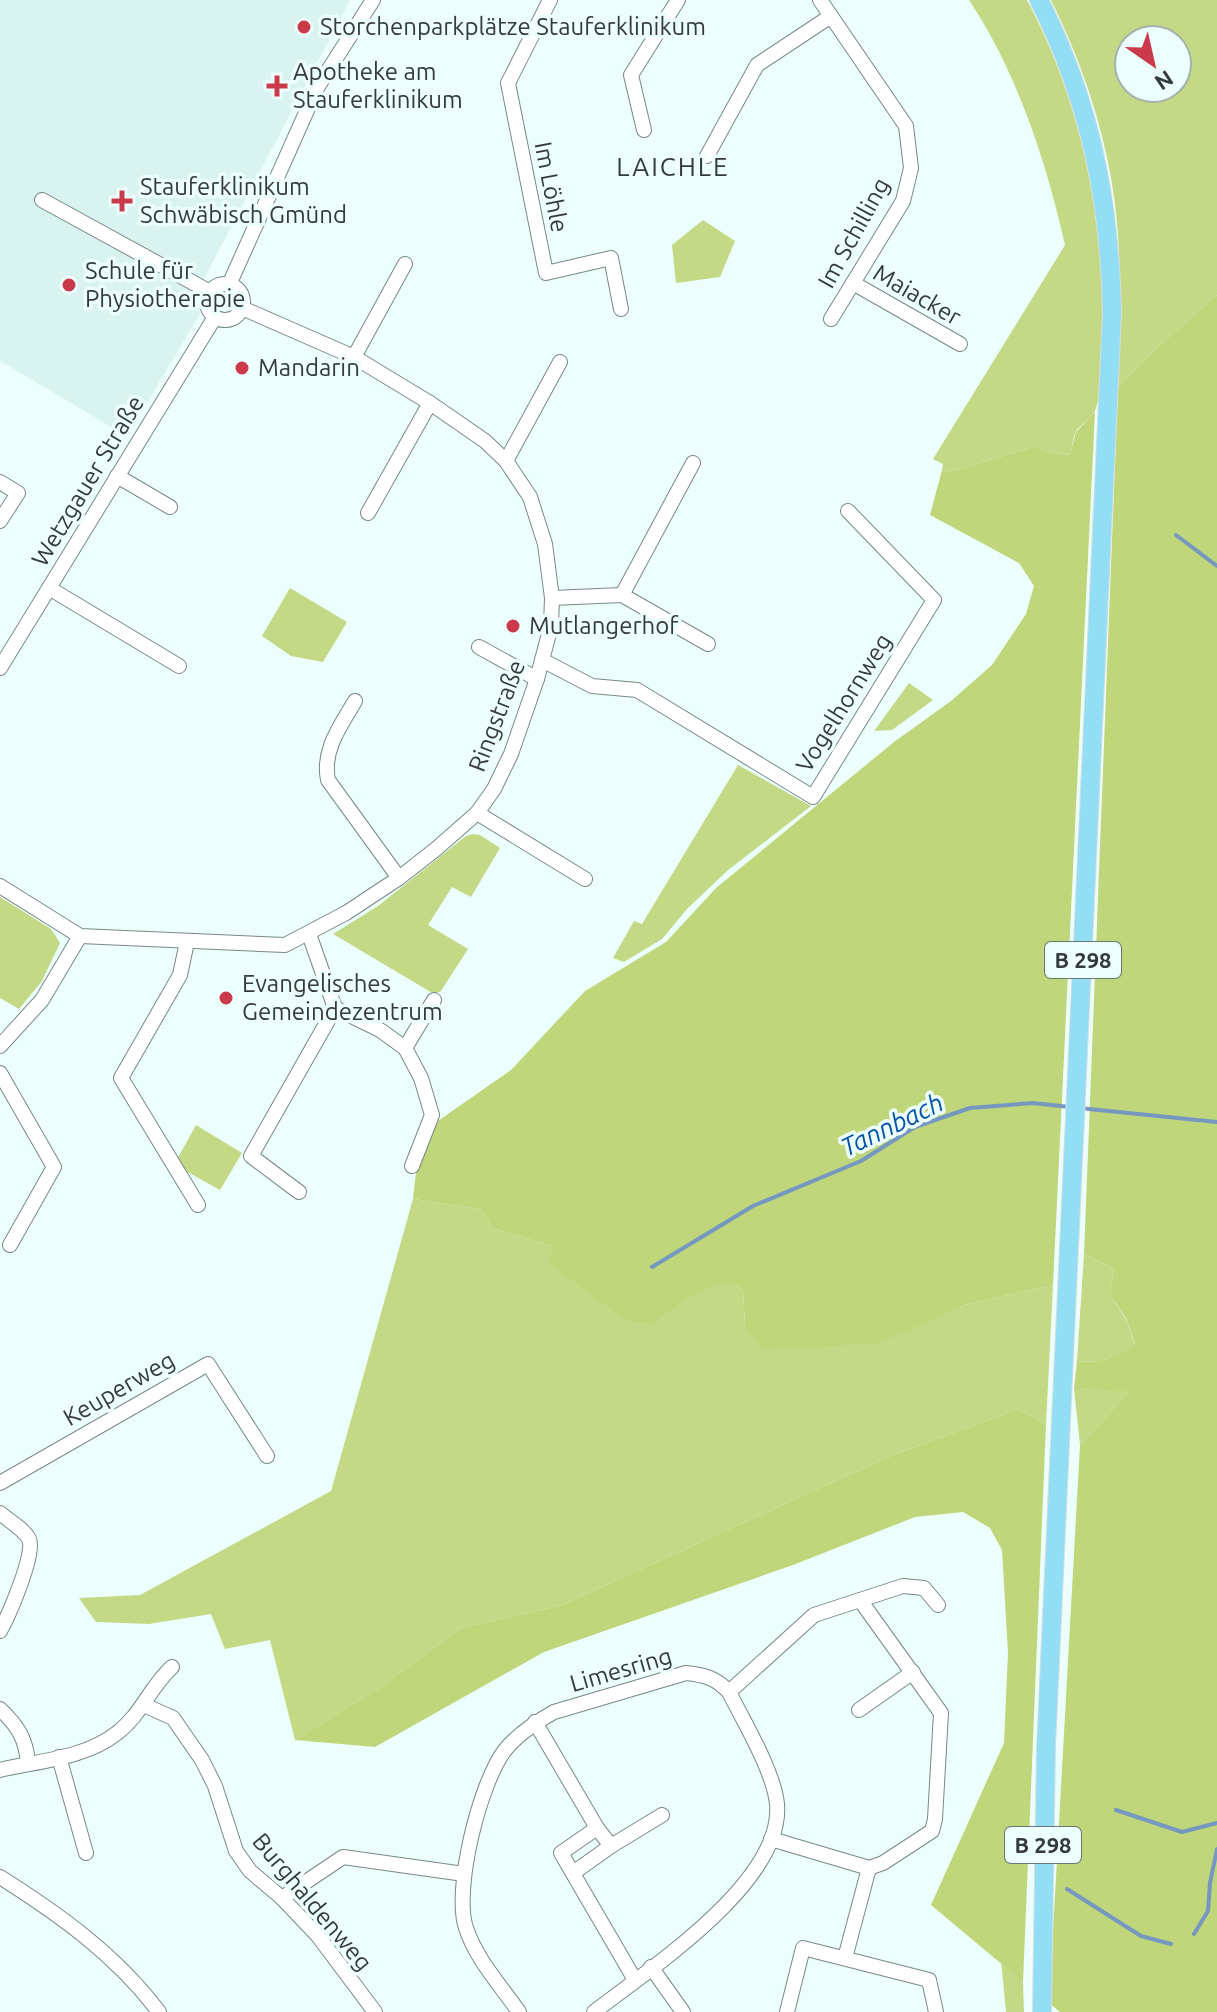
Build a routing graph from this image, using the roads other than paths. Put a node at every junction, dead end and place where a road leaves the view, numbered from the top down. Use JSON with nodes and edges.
{"nodes":[{"id":1,"x":373,"y":0,"type":"edge"},
{"id":2,"x":550,"y":0,"type":"edge"},
{"id":3,"x":678,"y":0,"type":"edge"},
{"id":4,"x":820,"y":0,"type":"edge"},
{"id":5,"x":1039,"y":0,"type":"edge"},
{"id":6,"x":831,"y":16,"type":"junction"},
{"id":7,"x":644,"y":130,"type":"dead end"},
{"id":8,"x":707,"y":156,"type":"dead end"},
{"id":9,"x":42,"y":200,"type":"dead end"},
{"id":10,"x":405,"y":264,"type":"dead end"},
{"id":11,"x":853,"y":283,"type":"junction"},
{"id":12,"x":229,"y":285,"type":"junction"},
{"id":13,"x":210,"y":292,"type":"junction"},
{"id":14,"x":242,"y":308,"type":"junction"},
{"id":15,"x":621,"y":309,"type":"dead end"},
{"id":16,"x":215,"y":317,"type":"junction"},
{"id":17,"x":831,"y":319,"type":"dead end"},
{"id":18,"x":960,"y":344,"type":"dead end"},
{"id":19,"x":354,"y":357,"type":"junction"},
{"id":20,"x":560,"y":362,"type":"dead end"},
{"id":21,"x":430,"y":403,"type":"junction"},
{"id":22,"x":506,"y":461,"type":"junction"},
{"id":23,"x":693,"y":463,"type":"dead end"},
{"id":24,"x":117,"y":476,"type":"junction"},
{"id":25,"x":0,"y":482,"type":"edge"},
{"id":26,"x":170,"y":507,"type":"dead end"},
{"id":27,"x":848,"y":511,"type":"dead end"},
{"id":28,"x":368,"y":513,"type":"dead end"},
{"id":29,"x":0,"y":521,"type":"edge"},
{"id":30,"x":49,"y":588,"type":"junction"},
{"id":31,"x":622,"y":595,"type":"junction"},
{"id":32,"x":552,"y":598,"type":"junction"},
{"id":33,"x":708,"y":644,"type":"dead end"},
{"id":34,"x":479,"y":647,"type":"dead end"},
{"id":35,"x":542,"y":660,"type":"junction"},
{"id":36,"x":179,"y":666,"type":"dead end"},
{"id":37,"x":0,"y":668,"type":"edge"},
{"id":38,"x":537,"y":679,"type":"junction"},
{"id":39,"x":355,"y":701,"type":"dead end"},
{"id":40,"x":477,"y":813,"type":"junction"},
{"id":41,"x":399,"y":878,"type":"junction"},
{"id":42,"x":585,"y":879,"type":"dead end"},
{"id":43,"x":0,"y":886,"type":"edge"},
{"id":44,"x":309,"y":934,"type":"junction"},
{"id":45,"x":80,"y":936,"type":"junction"},
{"id":46,"x":187,"y":942,"type":"junction"},
{"id":47,"x":434,"y":1000,"type":"dead end"},
{"id":48,"x":335,"y":1008,"type":"junction"},
{"id":49,"x":0,"y":1046,"type":"edge"},
{"id":50,"x":405,"y":1048,"type":"junction"},
{"id":51,"x":0,"y":1073,"type":"edge"},
{"id":52,"x":412,"y":1166,"type":"dead end"},
{"id":53,"x":299,"y":1192,"type":"dead end"},
{"id":54,"x":198,"y":1205,"type":"dead end"},
{"id":55,"x":10,"y":1245,"type":"dead end"},
{"id":56,"x":267,"y":1456,"type":"dead end"},
{"id":57,"x":0,"y":1483,"type":"edge"},
{"id":58,"x":0,"y":1513,"type":"edge"},
{"id":59,"x":860,"y":1600,"type":"junction"},
{"id":60,"x":938,"y":1605,"type":"dead end"},
{"id":61,"x":0,"y":1631,"type":"edge"},
{"id":62,"x":172,"y":1667,"type":"dead end"},
{"id":63,"x":913,"y":1672,"type":"junction"},
{"id":64,"x":729,"y":1692,"type":"junction"},
{"id":65,"x":144,"y":1705,"type":"junction"},
{"id":66,"x":0,"y":1709,"type":"edge"},
{"id":67,"x":859,"y":1710,"type":"dead end"},
{"id":68,"x":535,"y":1722,"type":"junction"},
{"id":69,"x":59,"y":1757,"type":"junction"},
{"id":70,"x":28,"y":1763,"type":"junction"},
{"id":71,"x":0,"y":1770,"type":"edge"},
{"id":72,"x":662,"y":1815,"type":"dead end"},
{"id":73,"x":597,"y":1828,"type":"junction"},
{"id":74,"x":771,"y":1839,"type":"junction"},
{"id":75,"x":611,"y":1846,"type":"junction"},
{"id":76,"x":86,"y":1853,"type":"dead end"},
{"id":77,"x":869,"y":1868,"type":"junction"},
{"id":78,"x":573,"y":1873,"type":"junction"},
{"id":79,"x":464,"y":1874,"type":"junction"},
{"id":80,"x":0,"y":1877,"type":"edge"},
{"id":81,"x":282,"y":1898,"type":"junction"},
{"id":82,"x":845,"y":1958,"type":"junction"},
{"id":83,"x":651,"y":1967,"type":"junction"},
{"id":84,"x":635,"y":1980,"type":"junction"},
{"id":85,"x":159,"y":2012,"type":"edge"},
{"id":86,"x":375,"y":2012,"type":"edge"},
{"id":87,"x":519,"y":2012,"type":"edge"},
{"id":88,"x":594,"y":2012,"type":"edge"},
{"id":89,"x":683,"y":2012,"type":"edge"},
{"id":90,"x":787,"y":2012,"type":"edge"},
{"id":91,"x":936,"y":2012,"type":"edge"},
{"id":92,"x":1042,"y":2012,"type":"edge"}],
"edges":[{"from":1,"to":12,"type":"street"},
{"from":2,"to":15,"type":"street","name":"Im Löhle"},
{"from":3,"to":7,"type":"street"},
{"from":4,"to":6,"type":"street","name":"Im Schilling"},
{"from":5,"to":92,"type":"main road","number":"B 298"},
{"from":6,"to":8,"type":"street"},
{"from":6,"to":11,"type":"street","name":"Im Schilling"},
{"from":9,"to":13,"type":"street"},
{"from":10,"to":19,"type":"street"},
{"from":11,"to":17,"type":"street","name":"Im Schilling"},
{"from":11,"to":18,"type":"street","name":"Maiacker"},
{"from":12,"to":13,"type":"street"},
{"from":12,"to":14,"type":"street"},
{"from":13,"to":16,"type":"street"},
{"from":14,"to":16,"type":"street"},
{"from":14,"to":19,"type":"street","name":"Ringstraße"},
{"from":16,"to":24,"type":"street","name":"Wetzgauer Straße"},
{"from":19,"to":21,"type":"street","name":"Ringstraße"},
{"from":20,"to":22,"type":"street"},
{"from":21,"to":22,"type":"street","name":"Ringstraße"},
{"from":21,"to":28,"type":"street"},
{"from":22,"to":32,"type":"street","name":"Ringstraße"},
{"from":23,"to":31,"type":"street"},
{"from":24,"to":26,"type":"street"},
{"from":24,"to":30,"type":"street","name":"Wetzgauer Straße"},
{"from":25,"to":29,"type":"street"},
{"from":27,"to":35,"type":"street","name":"Vogelhornweg"},
{"from":30,"to":36,"type":"street"},
{"from":30,"to":37,"type":"street","name":"Wetzgauer Straße"},
{"from":31,"to":32,"type":"street"},
{"from":31,"to":33,"type":"street"},
{"from":32,"to":35,"type":"street","name":"Ringstraße"},
{"from":34,"to":38,"type":"street"},
{"from":35,"to":38,"type":"street","name":"Ringstraße"},
{"from":38,"to":40,"type":"street","name":"Ringstraße"},
{"from":39,"to":41,"type":"street"},
{"from":40,"to":41,"type":"street","name":"Ringstraße"},
{"from":40,"to":42,"type":"street"},
{"from":41,"to":44,"type":"street","name":"Ringstraße"},
{"from":43,"to":45,"type":"street","name":"Ringstraße"},
{"from":44,"to":46,"type":"street","name":"Ringstraße"},
{"from":44,"to":48,"type":"street"},
{"from":45,"to":46,"type":"street","name":"Ringstraße"},
{"from":45,"to":49,"type":"street"},
{"from":46,"to":54,"type":"street"},
{"from":47,"to":50,"type":"street"},
{"from":48,"to":50,"type":"street"},
{"from":48,"to":53,"type":"street"},
{"from":50,"to":52,"type":"street"},
{"from":51,"to":55,"type":"street"},
{"from":56,"to":57,"type":"street","name":"Keuperweg"},
{"from":58,"to":61,"type":"street"},
{"from":59,"to":60,"type":"street"},
{"from":59,"to":63,"type":"street"},
{"from":59,"to":64,"type":"street"},
{"from":62,"to":65,"type":"street"},
{"from":63,"to":67,"type":"street"},
{"from":63,"to":77,"type":"street"},
{"from":64,"to":68,"type":"street","name":"Limesring"},
{"from":64,"to":74,"type":"street"},
{"from":65,"to":69,"type":"street"},
{"from":65,"to":81,"type":"street","name":"Burghaldenweg"},
{"from":66,"to":70,"type":"street"},
{"from":68,"to":73,"type":"street"},
{"from":68,"to":79,"type":"street","name":"Limesring"},
{"from":69,"to":70,"type":"street"},
{"from":69,"to":76,"type":"street"},
{"from":70,"to":71,"type":"street"},
{"from":72,"to":75,"type":"street"},
{"from":73,"to":75,"type":"street"},
{"from":73,"to":78,"type":"street"},
{"from":74,"to":77,"type":"street"},
{"from":74,"to":83,"type":"street"},
{"from":75,"to":78,"type":"street"},
{"from":77,"to":82,"type":"street"},
{"from":78,"to":84,"type":"street"},
{"from":79,"to":81,"type":"street"},
{"from":79,"to":87,"type":"street","name":"Limesring"},
{"from":80,"to":85,"type":"street"},
{"from":81,"to":86,"type":"street","name":"Burghaldenweg"},
{"from":82,"to":90,"type":"street"},
{"from":82,"to":91,"type":"street"},
{"from":83,"to":84,"type":"street"},
{"from":83,"to":89,"type":"street"},
{"from":84,"to":88,"type":"street"}]}
